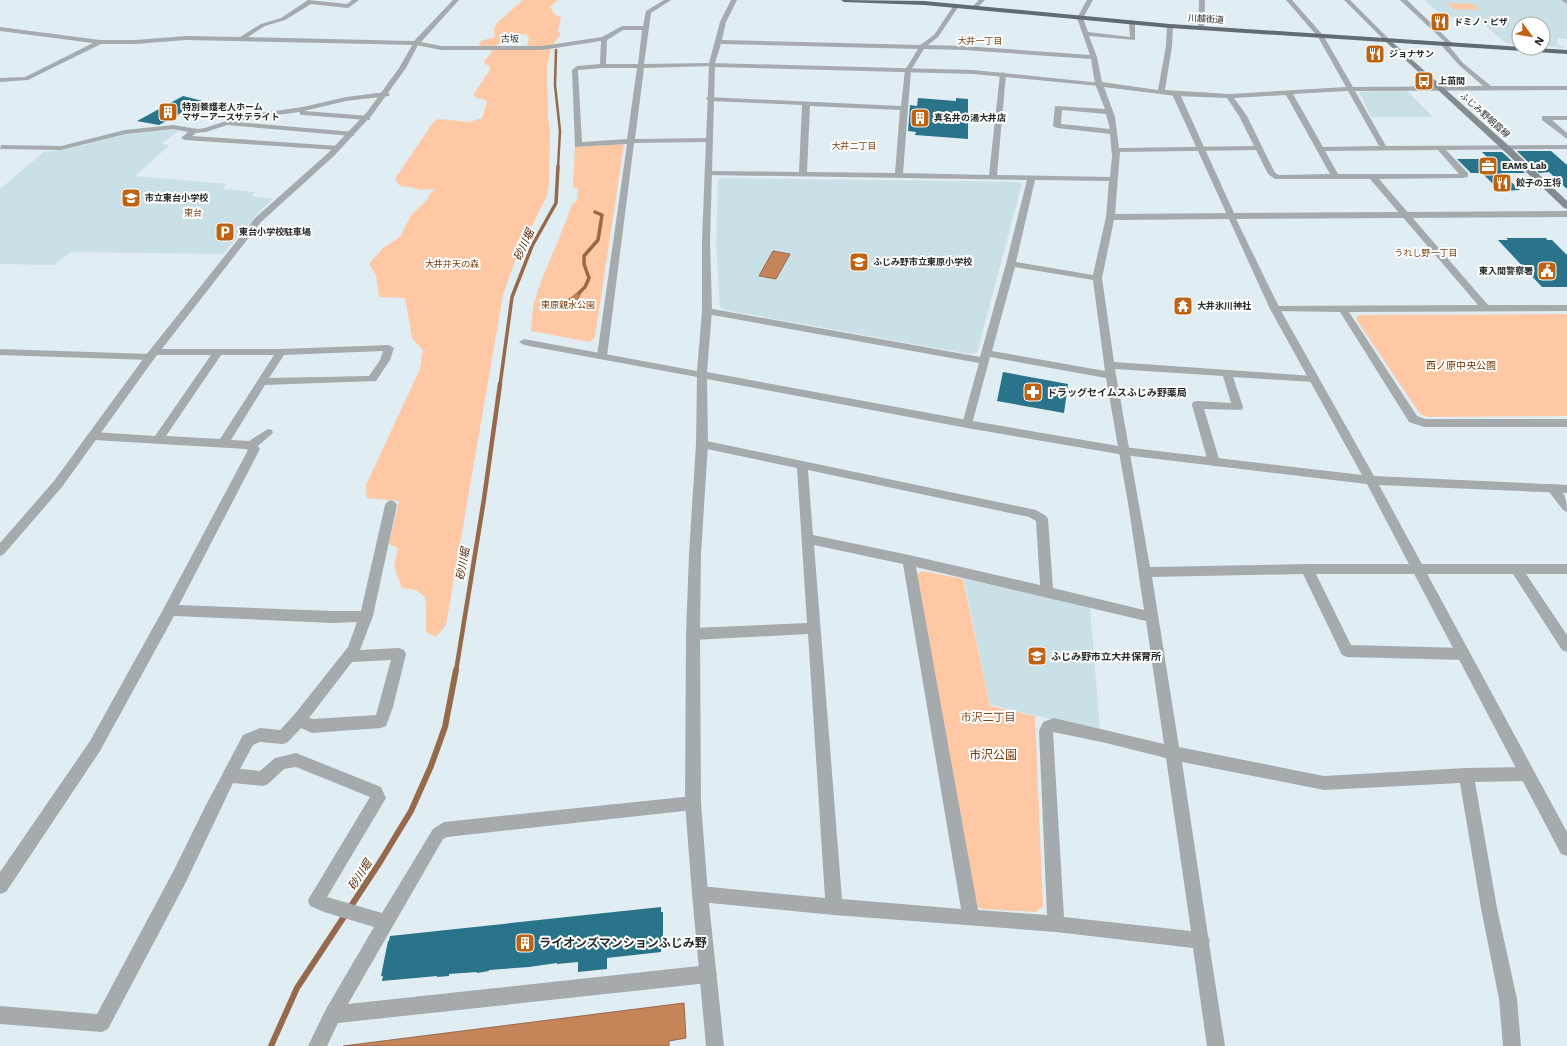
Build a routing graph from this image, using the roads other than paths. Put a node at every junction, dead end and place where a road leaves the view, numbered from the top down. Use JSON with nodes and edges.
{"nodes":[{"id":1,"x":356,"y":0,"type":"edge"},
{"id":2,"x":456,"y":0,"type":"edge"},
{"id":3,"x":668,"y":0,"type":"edge"},
{"id":4,"x":734,"y":0,"type":"edge"},
{"id":5,"x":844,"y":0,"type":"edge"},
{"id":6,"x":982,"y":0,"type":"edge"},
{"id":7,"x":1090,"y":0,"type":"edge"},
{"id":8,"x":1202,"y":0,"type":"edge"},
{"id":9,"x":1289,"y":0,"type":"edge"},
{"id":10,"x":1346,"y":0,"type":"edge"},
{"id":11,"x":1403,"y":0,"type":"edge"},
{"id":12,"x":1564,"y":0,"type":"edge"},
{"id":13,"x":311,"y":1,"type":"edge"},
{"id":14,"x":886,"y":1,"type":"edge"},
{"id":15,"x":1567,"y":2,"type":"edge"},
{"id":16,"x":956,"y":6,"type":"junction"},
{"id":17,"x":974,"y":8,"type":"junction"},
{"id":18,"x":1080,"y":18,"type":"junction"},
{"id":19,"x":1132,"y":22,"type":"junction"},
{"id":20,"x":1170,"y":26,"type":"junction"},
{"id":21,"x":646,"y":28,"type":"junction"},
{"id":22,"x":1201,"y":28,"type":"junction"},
{"id":23,"x":0,"y":29,"type":"edge"},
{"id":24,"x":1086,"y":34,"type":"junction"},
{"id":25,"x":1321,"y":36,"type":"junction"},
{"id":26,"x":242,"y":38,"type":"junction"},
{"id":27,"x":604,"y":39,"type":"junction"},
{"id":28,"x":1388,"y":41,"type":"junction"},
{"id":29,"x":100,"y":42,"type":"junction"},
{"id":30,"x":717,"y":42,"type":"junction"},
{"id":31,"x":416,"y":43,"type":"junction"},
{"id":32,"x":1448,"y":45,"type":"junction"},
{"id":33,"x":922,"y":47,"type":"junction"},
{"id":34,"x":1567,"y":52,"type":"edge"},
{"id":35,"x":1094,"y":57,"type":"junction"},
{"id":36,"x":642,"y":65,"type":"junction"},
{"id":37,"x":712,"y":65,"type":"junction"},
{"id":38,"x":603,"y":66,"type":"junction"},
{"id":39,"x":908,"y":70,"type":"junction"},
{"id":40,"x":1003,"y":74,"type":"junction"},
{"id":41,"x":0,"y":80,"type":"edge"},
{"id":42,"x":1099,"y":84,"type":"junction"},
{"id":43,"x":1489,"y":88,"type":"junction"},
{"id":44,"x":1567,"y":88,"type":"edge"},
{"id":45,"x":1352,"y":89,"type":"junction"},
{"id":46,"x":1441,"y":89,"type":"junction"},
{"id":47,"x":1161,"y":92,"type":"junction"},
{"id":48,"x":1289,"y":93,"type":"junction"},
{"id":49,"x":386,"y":94,"type":"junction"},
{"id":50,"x":1176,"y":94,"type":"junction"},
{"id":51,"x":1229,"y":96,"type":"junction"},
{"id":52,"x":710,"y":99,"type":"junction"},
{"id":53,"x":806,"y":104,"type":"junction"},
{"id":54,"x":904,"y":108,"type":"junction"},
{"id":55,"x":285,"y":111,"type":"junction"},
{"id":56,"x":1109,"y":112,"type":"junction"},
{"id":57,"x":367,"y":118,"type":"junction"},
{"id":58,"x":1567,"y":118,"type":"edge"},
{"id":59,"x":226,"y":123,"type":"junction"},
{"id":60,"x":195,"y":130,"type":"junction"},
{"id":61,"x":1114,"y":132,"type":"junction"},
{"id":62,"x":351,"y":134,"type":"junction"},
{"id":63,"x":1567,"y":137,"type":"edge"},
{"id":64,"x":709,"y":140,"type":"junction"},
{"id":65,"x":631,"y":141,"type":"junction"},
{"id":66,"x":1,"y":147,"type":"dead end"},
{"id":67,"x":1567,"y":147,"type":"edge"},
{"id":68,"x":336,"y":148,"type":"junction"},
{"id":69,"x":1259,"y":148,"type":"junction"},
{"id":70,"x":1384,"y":148,"type":"junction"},
{"id":71,"x":1440,"y":148,"type":"junction"},
{"id":72,"x":1506,"y":148,"type":"junction"},
{"id":73,"x":1202,"y":149,"type":"junction"},
{"id":74,"x":1320,"y":149,"type":"junction"},
{"id":75,"x":1116,"y":150,"type":"junction"},
{"id":76,"x":708,"y":173,"type":"junction"},
{"id":77,"x":804,"y":174,"type":"junction"},
{"id":78,"x":900,"y":175,"type":"junction"},
{"id":79,"x":993,"y":177,"type":"junction"},
{"id":80,"x":1336,"y":177,"type":"junction"},
{"id":81,"x":1373,"y":177,"type":"junction"},
{"id":82,"x":1031,"y":178,"type":"junction"},
{"id":83,"x":1114,"y":179,"type":"junction"},
{"id":84,"x":1567,"y":206,"type":"edge"},
{"id":85,"x":1567,"y":214,"type":"edge"},
{"id":86,"x":1405,"y":215,"type":"junction"},
{"id":87,"x":1231,"y":216,"type":"junction"},
{"id":88,"x":1110,"y":217,"type":"junction"},
{"id":89,"x":1011,"y":264,"type":"junction"},
{"id":90,"x":1097,"y":278,"type":"junction"},
{"id":91,"x":1342,"y":308,"type":"junction"},
{"id":92,"x":1485,"y":308,"type":"junction"},
{"id":93,"x":1567,"y":308,"type":"edge"},
{"id":94,"x":1275,"y":309,"type":"junction"},
{"id":95,"x":707,"y":311,"type":"junction"},
{"id":96,"x":524,"y":342,"type":"dead end"},
{"id":97,"x":0,"y":352,"type":"edge"},
{"id":98,"x":218,"y":352,"type":"junction"},
{"id":99,"x":281,"y":352,"type":"junction"},
{"id":100,"x":152,"y":354,"type":"junction"},
{"id":101,"x":602,"y":356,"type":"junction"},
{"id":102,"x":985,"y":357,"type":"junction"},
{"id":103,"x":1111,"y":370,"type":"junction"},
{"id":104,"x":1227,"y":373,"type":"junction"},
{"id":105,"x":702,"y":375,"type":"junction"},
{"id":106,"x":1314,"y":379,"type":"junction"},
{"id":107,"x":262,"y":382,"type":"junction"},
{"id":108,"x":1567,"y":423,"type":"edge"},
{"id":109,"x":967,"y":424,"type":"junction"},
{"id":110,"x":268,"y":433,"type":"dead end"},
{"id":111,"x":94,"y":436,"type":"junction"},
{"id":112,"x":158,"y":439,"type":"junction"},
{"id":113,"x":223,"y":443,"type":"junction"},
{"id":114,"x":702,"y":444,"type":"junction"},
{"id":115,"x":251,"y":446,"type":"junction"},
{"id":116,"x":1124,"y":451,"type":"junction"},
{"id":117,"x":1214,"y":462,"type":"junction"},
{"id":118,"x":802,"y":464,"type":"junction"},
{"id":119,"x":1371,"y":480,"type":"junction"},
{"id":120,"x":1552,"y":488,"type":"junction"},
{"id":121,"x":1567,"y":489,"type":"edge"},
{"id":122,"x":391,"y":505,"type":"dead end"},
{"id":123,"x":1567,"y":507,"type":"edge"},
{"id":124,"x":808,"y":539,"type":"junction"},
{"id":125,"x":0,"y":551,"type":"edge"},
{"id":126,"x":909,"y":560,"type":"junction"},
{"id":127,"x":1308,"y":569,"type":"junction"},
{"id":128,"x":1418,"y":569,"type":"junction"},
{"id":129,"x":1516,"y":569,"type":"junction"},
{"id":130,"x":1567,"y":569,"type":"edge"},
{"id":131,"x":1145,"y":572,"type":"junction"},
{"id":132,"x":1047,"y":593,"type":"junction"},
{"id":133,"x":170,"y":610,"type":"junction"},
{"id":134,"x":366,"y":616,"type":"junction"},
{"id":135,"x":1152,"y":617,"type":"junction"},
{"id":136,"x":814,"y":628,"type":"junction"},
{"id":137,"x":693,"y":634,"type":"junction"},
{"id":138,"x":1567,"y":646,"type":"edge"},
{"id":139,"x":1463,"y":654,"type":"junction"},
{"id":140,"x":350,"y":656,"type":"junction"},
{"id":141,"x":299,"y":720,"type":"junction"},
{"id":142,"x":1173,"y":753,"type":"junction"},
{"id":143,"x":1527,"y":774,"type":"junction"},
{"id":144,"x":229,"y":775,"type":"junction"},
{"id":145,"x":1466,"y":775,"type":"junction"},
{"id":146,"x":693,"y":803,"type":"junction"},
{"id":147,"x":1567,"y":848,"type":"edge"},
{"id":148,"x":0,"y":886,"type":"edge"},
{"id":149,"x":700,"y":894,"type":"junction"},
{"id":150,"x":834,"y":907,"type":"junction"},
{"id":151,"x":971,"y":917,"type":"junction"},
{"id":152,"x":386,"y":922,"type":"junction"},
{"id":153,"x":1056,"y":924,"type":"junction"},
{"id":154,"x":1202,"y":941,"type":"junction"},
{"id":155,"x":708,"y":974,"type":"junction"},
{"id":156,"x":0,"y":1015,"type":"edge"},
{"id":157,"x":332,"y":1015,"type":"junction"},
{"id":158,"x":317,"y":1046,"type":"edge"},
{"id":159,"x":715,"y":1046,"type":"edge"},
{"id":160,"x":1216,"y":1046,"type":"edge"},
{"id":161,"x":1512,"y":1046,"type":"edge"}],
"edges":[{"from":1,"to":13,"type":"street"},
{"from":2,"to":31,"type":"street"},
{"from":3,"to":21,"type":"street"},
{"from":4,"to":30,"type":"street"},
{"from":5,"to":14,"type":"highway","name":"川越街道"},
{"from":6,"to":17,"type":"street"},
{"from":7,"to":18,"type":"street"},
{"from":8,"to":22,"type":"street"},
{"from":9,"to":25,"type":"street"},
{"from":10,"to":28,"type":"street"},
{"from":11,"to":32,"type":"street"},
{"from":12,"to":15,"type":"street"},
{"from":13,"to":26,"type":"street"},
{"from":14,"to":16,"type":"highway","name":"川越街道"},
{"from":16,"to":17,"type":"highway","name":"川越街道"},
{"from":16,"to":33,"type":"street"},
{"from":17,"to":18,"type":"highway","name":"川越街道"},
{"from":18,"to":19,"type":"highway","name":"川越街道"},
{"from":18,"to":24,"type":"street"},
{"from":19,"to":20,"type":"highway","name":"川越街道"},
{"from":19,"to":24,"type":"street"},
{"from":20,"to":22,"type":"highway","name":"川越街道"},
{"from":20,"to":47,"type":"street"},
{"from":21,"to":27,"type":"street"},
{"from":21,"to":36,"type":"street"},
{"from":22,"to":25,"type":"highway","name":"川越街道"},
{"from":23,"to":29,"type":"street","name":"古坂"},
{"from":24,"to":35,"type":"street"},
{"from":25,"to":28,"type":"highway","name":"川越街道"},
{"from":25,"to":45,"type":"street"},
{"from":26,"to":29,"type":"street","name":"古坂"},
{"from":26,"to":31,"type":"street","name":"古坂"},
{"from":27,"to":31,"type":"street","name":"古坂"},
{"from":27,"to":38,"type":"street"},
{"from":28,"to":32,"type":"highway","name":"川越街道"},
{"from":28,"to":46,"type":"main road","name":"ふじみ野朝霞線"},
{"from":29,"to":41,"type":"street"},
{"from":30,"to":33,"type":"street"},
{"from":30,"to":37,"type":"street"},
{"from":31,"to":49,"type":"street"},
{"from":32,"to":34,"type":"highway","name":"川越街道"},
{"from":32,"to":43,"type":"street"},
{"from":33,"to":35,"type":"street"},
{"from":33,"to":39,"type":"street"},
{"from":35,"to":42,"type":"street"},
{"from":36,"to":37,"type":"street"},
{"from":36,"to":38,"type":"street"},
{"from":36,"to":65,"type":"street"},
{"from":37,"to":39,"type":"street"},
{"from":37,"to":52,"type":"street"},
{"from":38,"to":65,"type":"street"},
{"from":39,"to":40,"type":"street"},
{"from":39,"to":54,"type":"street"},
{"from":40,"to":42,"type":"street"},
{"from":40,"to":79,"type":"street"},
{"from":42,"to":47,"type":"street"},
{"from":42,"to":56,"type":"street"},
{"from":43,"to":44,"type":"street"},
{"from":43,"to":46,"type":"street"},
{"from":45,"to":46,"type":"street"},
{"from":45,"to":48,"type":"street"},
{"from":45,"to":70,"type":"street"},
{"from":46,"to":72,"type":"main road","name":"ふじみ野朝霞線"},
{"from":47,"to":50,"type":"street"},
{"from":48,"to":51,"type":"street"},
{"from":48,"to":74,"type":"street"},
{"from":49,"to":55,"type":"street"},
{"from":49,"to":57,"type":"street"},
{"from":50,"to":51,"type":"street"},
{"from":50,"to":73,"type":"street"},
{"from":51,"to":69,"type":"street"},
{"from":52,"to":53,"type":"street"},
{"from":52,"to":64,"type":"street"},
{"from":53,"to":54,"type":"street"},
{"from":53,"to":77,"type":"street"},
{"from":54,"to":78,"type":"street"},
{"from":55,"to":57,"type":"street"},
{"from":55,"to":59,"type":"street"},
{"from":56,"to":61,"type":"street"},
{"from":56,"to":61,"type":"street"},
{"from":57,"to":62,"type":"street"},
{"from":58,"to":63,"type":"street"},
{"from":59,"to":60,"type":"street"},
{"from":59,"to":62,"type":"street"},
{"from":60,"to":66,"type":"street"},
{"from":60,"to":68,"type":"street"},
{"from":61,"to":75,"type":"street"},
{"from":62,"to":68,"type":"street"},
{"from":64,"to":65,"type":"street"},
{"from":64,"to":76,"type":"street"},
{"from":65,"to":101,"type":"street"},
{"from":67,"to":72,"type":"street"},
{"from":68,"to":100,"type":"street"},
{"from":69,"to":73,"type":"street"},
{"from":69,"to":80,"type":"street"},
{"from":70,"to":71,"type":"street"},
{"from":70,"to":74,"type":"street"},
{"from":71,"to":72,"type":"street"},
{"from":71,"to":81,"type":"street"},
{"from":72,"to":84,"type":"main road","name":"ふじみ野朝霞線"},
{"from":73,"to":75,"type":"street"},
{"from":73,"to":87,"type":"street"},
{"from":74,"to":80,"type":"street"},
{"from":75,"to":83,"type":"street"},
{"from":76,"to":77,"type":"street"},
{"from":76,"to":95,"type":"street"},
{"from":77,"to":78,"type":"street"},
{"from":78,"to":79,"type":"street"},
{"from":79,"to":82,"type":"street"},
{"from":80,"to":81,"type":"street"},
{"from":81,"to":86,"type":"street"},
{"from":82,"to":83,"type":"street"},
{"from":82,"to":89,"type":"street"},
{"from":83,"to":88,"type":"street"},
{"from":85,"to":86,"type":"street"},
{"from":86,"to":87,"type":"street"},
{"from":86,"to":92,"type":"street"},
{"from":87,"to":88,"type":"street"},
{"from":87,"to":94,"type":"street"},
{"from":88,"to":90,"type":"street"},
{"from":89,"to":90,"type":"street"},
{"from":89,"to":102,"type":"street"},
{"from":90,"to":103,"type":"street"},
{"from":91,"to":92,"type":"street"},
{"from":91,"to":94,"type":"street"},
{"from":91,"to":108,"type":"street"},
{"from":92,"to":93,"type":"street"},
{"from":94,"to":106,"type":"street"},
{"from":95,"to":102,"type":"street"},
{"from":95,"to":105,"type":"street"},
{"from":96,"to":101,"type":"street"},
{"from":97,"to":100,"type":"street"},
{"from":98,"to":99,"type":"street"},
{"from":98,"to":100,"type":"street"},
{"from":98,"to":112,"type":"street"},
{"from":99,"to":107,"type":"street"},
{"from":99,"to":107,"type":"street"},
{"from":100,"to":111,"type":"street"},
{"from":101,"to":105,"type":"street"},
{"from":102,"to":103,"type":"street"},
{"from":102,"to":109,"type":"street"},
{"from":103,"to":104,"type":"street"},
{"from":103,"to":116,"type":"street"},
{"from":104,"to":106,"type":"street"},
{"from":104,"to":117,"type":"street"},
{"from":105,"to":109,"type":"street"},
{"from":105,"to":114,"type":"street"},
{"from":106,"to":119,"type":"street"},
{"from":107,"to":113,"type":"street"},
{"from":109,"to":116,"type":"street"},
{"from":110,"to":115,"type":"street"},
{"from":111,"to":112,"type":"street"},
{"from":111,"to":125,"type":"street"},
{"from":112,"to":113,"type":"street"},
{"from":113,"to":115,"type":"street"},
{"from":114,"to":118,"type":"street"},
{"from":114,"to":137,"type":"street"},
{"from":115,"to":133,"type":"street"},
{"from":116,"to":117,"type":"street"},
{"from":116,"to":131,"type":"street"},
{"from":117,"to":119,"type":"street"},
{"from":118,"to":124,"type":"street"},
{"from":118,"to":132,"type":"street"},
{"from":119,"to":120,"type":"street"},
{"from":119,"to":128,"type":"street"},
{"from":120,"to":121,"type":"street"},
{"from":120,"to":123,"type":"street"},
{"from":122,"to":134,"type":"street"},
{"from":124,"to":126,"type":"street"},
{"from":124,"to":136,"type":"street"},
{"from":126,"to":132,"type":"street"},
{"from":126,"to":151,"type":"street"},
{"from":127,"to":128,"type":"street"},
{"from":127,"to":131,"type":"street"},
{"from":127,"to":139,"type":"street"},
{"from":128,"to":129,"type":"street"},
{"from":128,"to":139,"type":"street"},
{"from":129,"to":130,"type":"street"},
{"from":129,"to":138,"type":"street"},
{"from":131,"to":135,"type":"street"},
{"from":132,"to":135,"type":"street"},
{"from":133,"to":134,"type":"street"},
{"from":133,"to":148,"type":"street"},
{"from":134,"to":140,"type":"street"},
{"from":135,"to":142,"type":"street"},
{"from":136,"to":137,"type":"street"},
{"from":136,"to":150,"type":"street"},
{"from":137,"to":146,"type":"street"},
{"from":139,"to":143,"type":"street"},
{"from":140,"to":141,"type":"street"},
{"from":140,"to":141,"type":"street"},
{"from":141,"to":144,"type":"street"},
{"from":142,"to":145,"type":"street"},
{"from":142,"to":153,"type":"street"},
{"from":142,"to":154,"type":"street"},
{"from":143,"to":145,"type":"street"},
{"from":143,"to":147,"type":"street"},
{"from":144,"to":152,"type":"street"},
{"from":144,"to":156,"type":"street"},
{"from":145,"to":161,"type":"street"},
{"from":146,"to":149,"type":"street"},
{"from":146,"to":152,"type":"street"},
{"from":149,"to":150,"type":"street"},
{"from":149,"to":155,"type":"street"},
{"from":150,"to":151,"type":"street"},
{"from":151,"to":153,"type":"street"},
{"from":152,"to":157,"type":"street"},
{"from":153,"to":154,"type":"street"},
{"from":154,"to":160,"type":"street"},
{"from":155,"to":157,"type":"street"},
{"from":155,"to":159,"type":"street"},
{"from":157,"to":158,"type":"street"}]}
